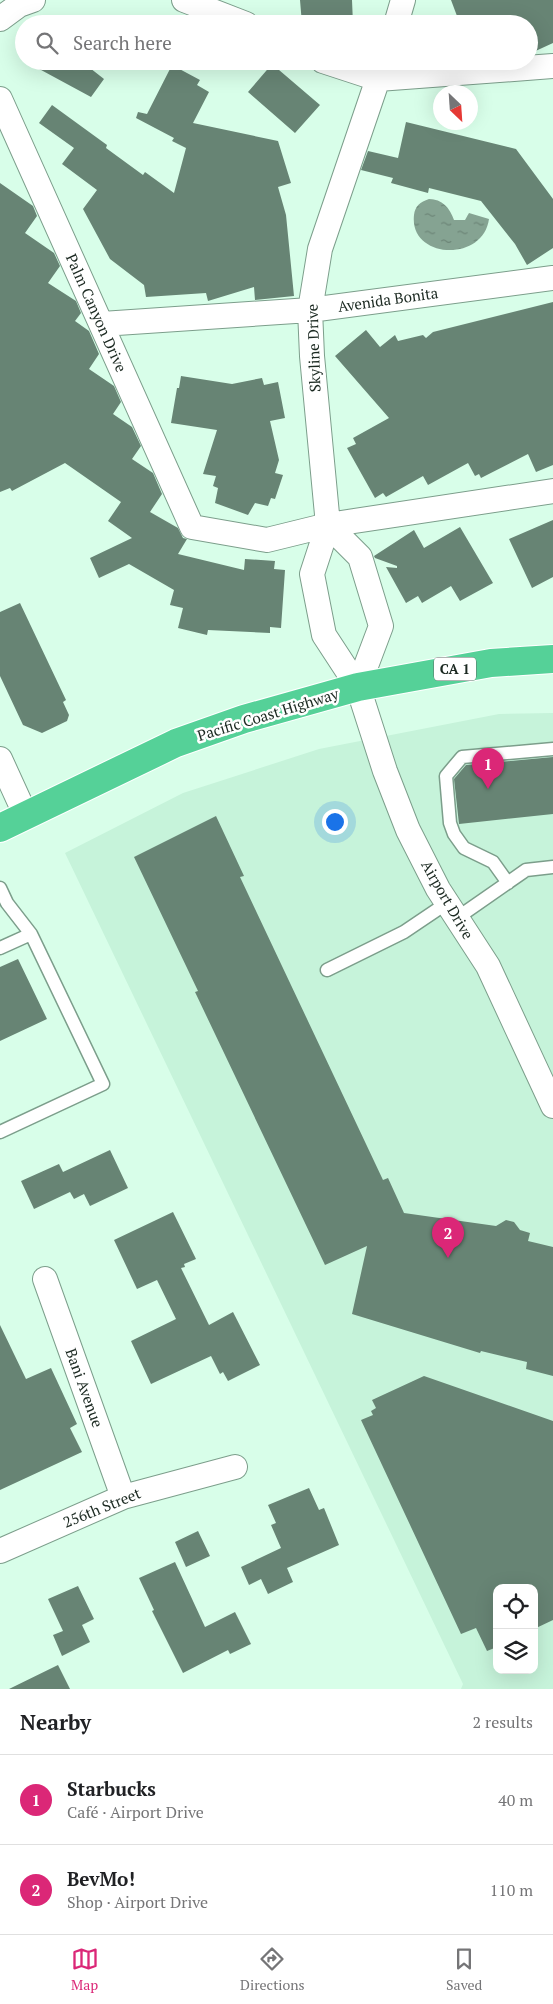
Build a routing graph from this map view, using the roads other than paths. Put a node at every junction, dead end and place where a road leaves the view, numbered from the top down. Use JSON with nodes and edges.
{"nodes":[{"id":1,"x":33,"y":0,"type":"edge"},
{"id":2,"x":184,"y":0,"type":"edge"},
{"id":3,"x":403,"y":0,"type":"edge"},
{"id":4,"x":223,"y":15,"type":"edge"},
{"id":5,"x":399,"y":15,"type":"edge"},
{"id":6,"x":0,"y":19,"type":"edge"},
{"id":7,"x":538,"y":66,"type":"edge"},
{"id":8,"x":553,"y":66,"type":"edge"},
{"id":9,"x":381,"y":70,"type":"edge"},
{"id":10,"x":0,"y":98,"type":"edge"},
{"id":11,"x":553,"y":278,"type":"edge"},
{"id":12,"x":310,"y":310,"type":"junction"},
{"id":13,"x":102,"y":324,"type":"junction"},
{"id":14,"x":553,"y":491,"type":"edge"},
{"id":15,"x":328,"y":525,"type":"junction"},
{"id":16,"x":553,"y":660,"type":"edge"},
{"id":17,"x":358,"y":687,"type":"junction"},
{"id":18,"x":553,"y":749,"type":"edge"},
{"id":19,"x":0,"y":759,"type":"edge"},
{"id":20,"x":26,"y":816,"type":"junction"},
{"id":21,"x":0,"y":828,"type":"edge"},
{"id":22,"x":553,"y":867,"type":"edge"},
{"id":23,"x":508,"y":883,"type":"junction"},
{"id":24,"x":0,"y":888,"type":"edge"},
{"id":25,"x":452,"y":910,"type":"junction"},
{"id":26,"x":31,"y":934,"type":"junction"},
{"id":27,"x":0,"y":948,"type":"edge"},
{"id":28,"x":327,"y":970,"type":"dead end"},
{"id":29,"x":553,"y":1106,"type":"edge"},
{"id":30,"x":0,"y":1132,"type":"edge"},
{"id":31,"x":45,"y":1279,"type":"dead end"},
{"id":32,"x":235,"y":1467,"type":"dead end"},
{"id":33,"x":123,"y":1497,"type":"junction"},
{"id":34,"x":0,"y":1551,"type":"edge"}],
"edges":[{"from":1,"to":6,"type":"street"},
{"from":2,"to":4,"type":"street"},
{"from":3,"to":5,"type":"street"},
{"from":7,"to":8,"type":"street"},
{"from":9,"to":12,"type":"street","name":"Skyline Drive"},
{"from":10,"to":13,"type":"street","name":"Palm Canyon Drive"},
{"from":11,"to":12,"type":"street","name":"Avenida Bonita"},
{"from":12,"to":13,"type":"street","name":"Avenida Bonita"},
{"from":12,"to":15,"type":"street","name":"Skyline Drive"},
{"from":13,"to":15,"type":"street","name":"Palm Canyon Drive"},
{"from":14,"to":15,"type":"street"},
{"from":15,"to":17,"type":"street","name":"Skyline Drive"},
{"from":15,"to":17,"type":"street"},
{"from":16,"to":17,"type":"highway","name":"Pacific Coast Highway","number":"CA 1"},
{"from":17,"to":20,"type":"highway","name":"Pacific Coast Highway","number":"CA 1"},
{"from":17,"to":25,"type":"street","name":"Airport Drive"},
{"from":18,"to":23,"type":"lane"},
{"from":19,"to":20,"type":"street"},
{"from":20,"to":21,"type":"highway","name":"Pacific Coast Highway","number":"CA 1"},
{"from":22,"to":23,"type":"lane"},
{"from":23,"to":25,"type":"lane"},
{"from":24,"to":26,"type":"lane"},
{"from":25,"to":28,"type":"lane"},
{"from":25,"to":29,"type":"street","name":"Airport Drive"},
{"from":26,"to":27,"type":"lane"},
{"from":26,"to":30,"type":"lane"},
{"from":31,"to":33,"type":"street","name":"Bani Avenue"},
{"from":32,"to":33,"type":"street","name":"256th Street"},
{"from":33,"to":34,"type":"street","name":"256th Street"}]}
